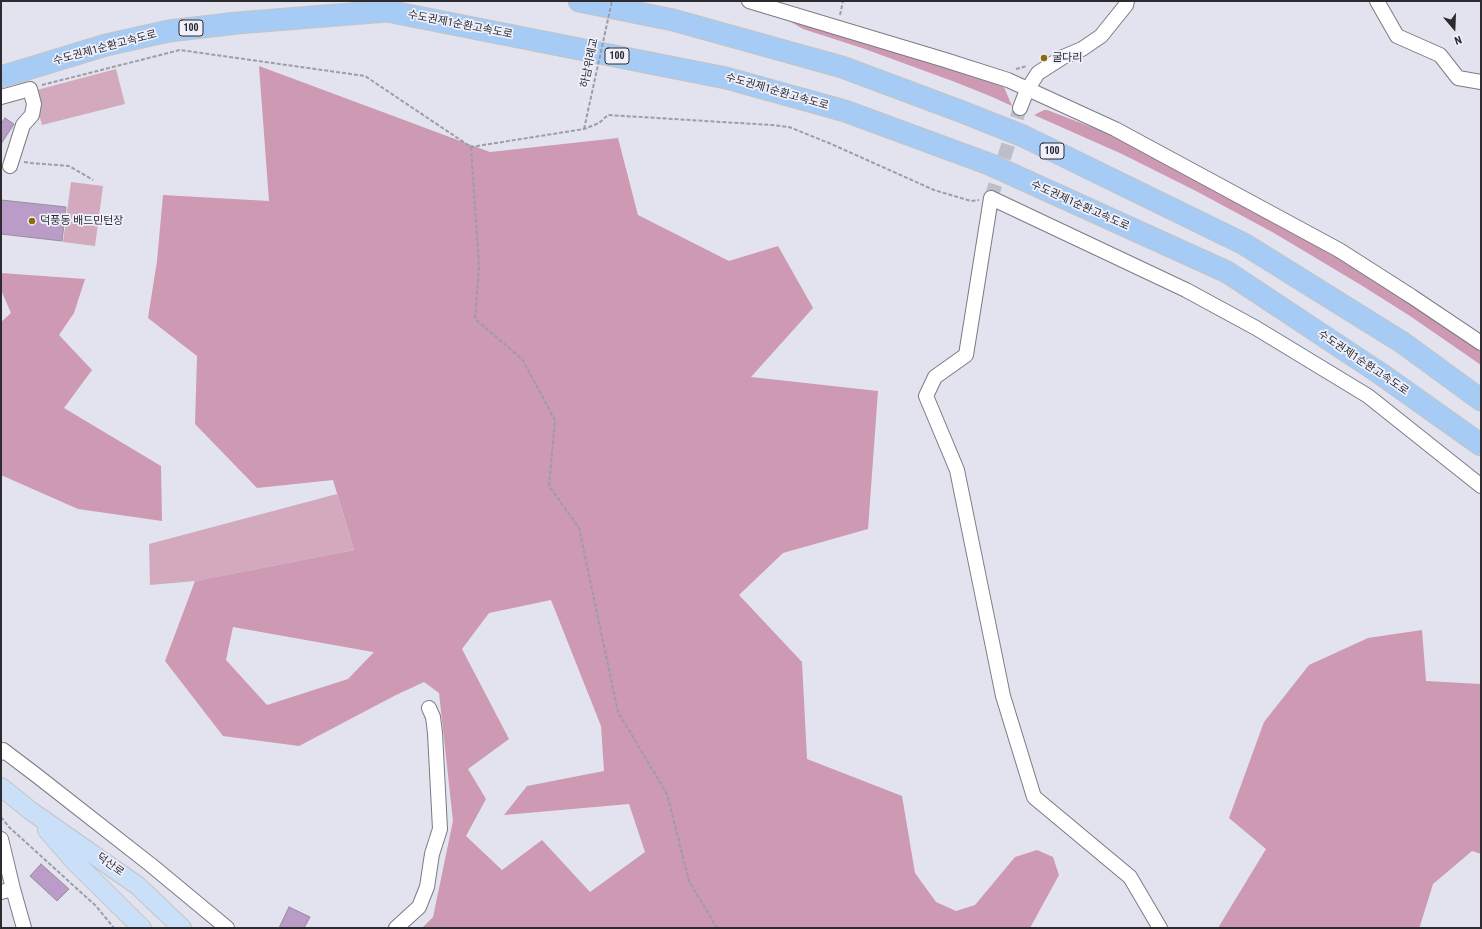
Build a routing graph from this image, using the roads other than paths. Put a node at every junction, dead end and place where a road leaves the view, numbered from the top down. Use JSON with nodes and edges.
{"nodes":[{"id":1,"x":325,"y":1,"type":"edge"},
{"id":2,"x":579,"y":1,"type":"edge"},
{"id":3,"x":749,"y":1,"type":"edge"},
{"id":4,"x":1127,"y":1,"type":"edge"},
{"id":5,"x":1377,"y":1,"type":"edge"},
{"id":6,"x":386,"y":11,"type":"junction"},
{"id":7,"x":1,"y":77,"type":"edge"},
{"id":8,"x":1481,"y":82,"type":"edge"},
{"id":9,"x":1027,"y":90,"type":"junction"},
{"id":10,"x":1,"y":96,"type":"edge"},
{"id":11,"x":1020,"y":108,"type":"tunnel mouth"},
{"id":12,"x":11,"y":162,"type":"road end"},
{"id":13,"x":1481,"y":343,"type":"edge"},
{"id":14,"x":1481,"y":400,"type":"edge"},
{"id":15,"x":1481,"y":445,"type":"edge"},
{"id":16,"x":1481,"y":486,"type":"edge"},
{"id":17,"x":429,"y":708,"type":"dead end"},
{"id":18,"x":1,"y":753,"type":"edge"},
{"id":19,"x":1,"y":787,"type":"edge"},
{"id":20,"x":31,"y":811,"type":"junction"},
{"id":21,"x":1,"y":839,"type":"edge"},
{"id":22,"x":7,"y":890,"type":"edge"},
{"id":23,"x":24,"y":928,"type":"edge"},
{"id":24,"x":142,"y":928,"type":"edge"},
{"id":25,"x":182,"y":928,"type":"edge"},
{"id":26,"x":227,"y":928,"type":"edge"},
{"id":27,"x":396,"y":928,"type":"edge"},
{"id":28,"x":1160,"y":928,"type":"edge"}],
"edges":[{"from":1,"to":6,"type":"highway"},
{"from":2,"to":14,"type":"highway","number":"100"},
{"from":3,"to":9,"type":"street"},
{"from":4,"to":9,"type":"street"},
{"from":5,"to":8,"type":"street"},
{"from":6,"to":7,"type":"highway","name":"수도권제1순환고속도로","number":"100"},
{"from":6,"to":15,"type":"highway","name":"수도권제1순환고속도로","number":"100"},
{"from":9,"to":11,"type":"street"},
{"from":9,"to":13,"type":"street"},
{"from":10,"to":12,"type":"street"},
{"from":16,"to":28,"type":"street"},
{"from":17,"to":27,"type":"street"},
{"from":18,"to":26,"type":"street"},
{"from":19,"to":20,"type":"main road","name":"덕산로"},
{"from":20,"to":24,"type":"main road","name":"덕산로"},
{"from":20,"to":25,"type":"main road","name":"덕산로"},
{"from":21,"to":22,"type":"street"},
{"from":22,"to":23,"type":"street"}]}
